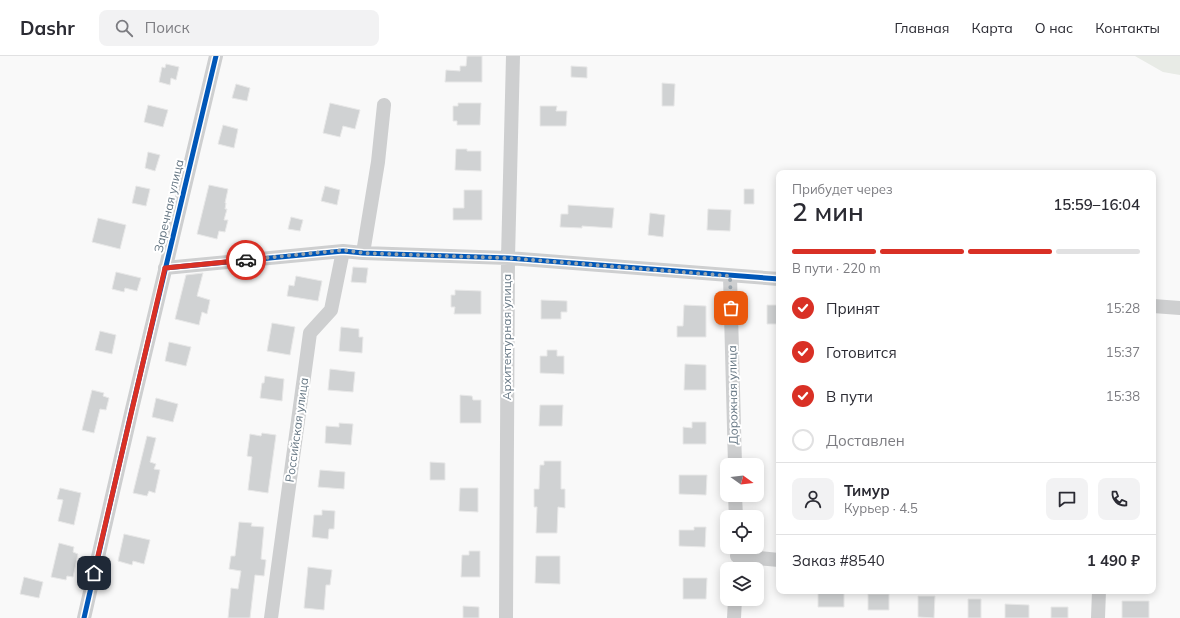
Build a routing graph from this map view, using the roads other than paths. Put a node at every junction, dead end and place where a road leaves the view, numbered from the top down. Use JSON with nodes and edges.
{"nodes":[{"id":1,"x":216,"y":56,"type":"edge"},
{"id":2,"x":513,"y":56,"type":"edge"},
{"id":3,"x":384,"y":105,"type":"dead end"},
{"id":4,"x":343,"y":250,"type":"junction"},
{"id":5,"x":363,"y":253,"type":"junction"},
{"id":6,"x":508,"y":258,"type":"junction"},
{"id":7,"x":165,"y":268,"type":"junction"},
{"id":8,"x":730,"y":276,"type":"junction"},
{"id":9,"x":776,"y":280,"type":"edge"},
{"id":10,"x":1156,"y":306,"type":"edge"},
{"id":11,"x":1180,"y":308,"type":"edge"},
{"id":12,"x":735,"y":458,"type":"edge"},
{"id":13,"x":737,"y":557,"type":"edge"},
{"id":14,"x":776,"y":560,"type":"edge"},
{"id":15,"x":1099,"y":594,"type":"edge"},
{"id":16,"x":735,"y":606,"type":"edge"},
{"id":17,"x":84,"y":618,"type":"edge"},
{"id":18,"x":271,"y":618,"type":"edge"},
{"id":19,"x":506,"y":618,"type":"edge"},
{"id":20,"x":734,"y":618,"type":"edge"},
{"id":21,"x":1098,"y":618,"type":"edge"}],
"edges":[{"from":1,"to":7,"type":"street","name":"Заречная улица"},
{"from":2,"to":6,"type":"street","name":"Архитектурная улица"},
{"from":3,"to":5,"type":"street"},
{"from":4,"to":5,"type":"street"},
{"from":4,"to":7,"type":"street"},
{"from":4,"to":18,"type":"street","name":"Российская улица"},
{"from":5,"to":6,"type":"street"},
{"from":6,"to":8,"type":"street"},
{"from":6,"to":19,"type":"street","name":"Архитектурная улица"},
{"from":7,"to":17,"type":"street","name":"Заречная улица"},
{"from":8,"to":9,"type":"street"},
{"from":8,"to":12,"type":"street","name":"Дорожная улица"},
{"from":10,"to":11,"type":"street"},
{"from":13,"to":14,"type":"street"},
{"from":15,"to":21,"type":"street"},
{"from":16,"to":20,"type":"street"}]}
